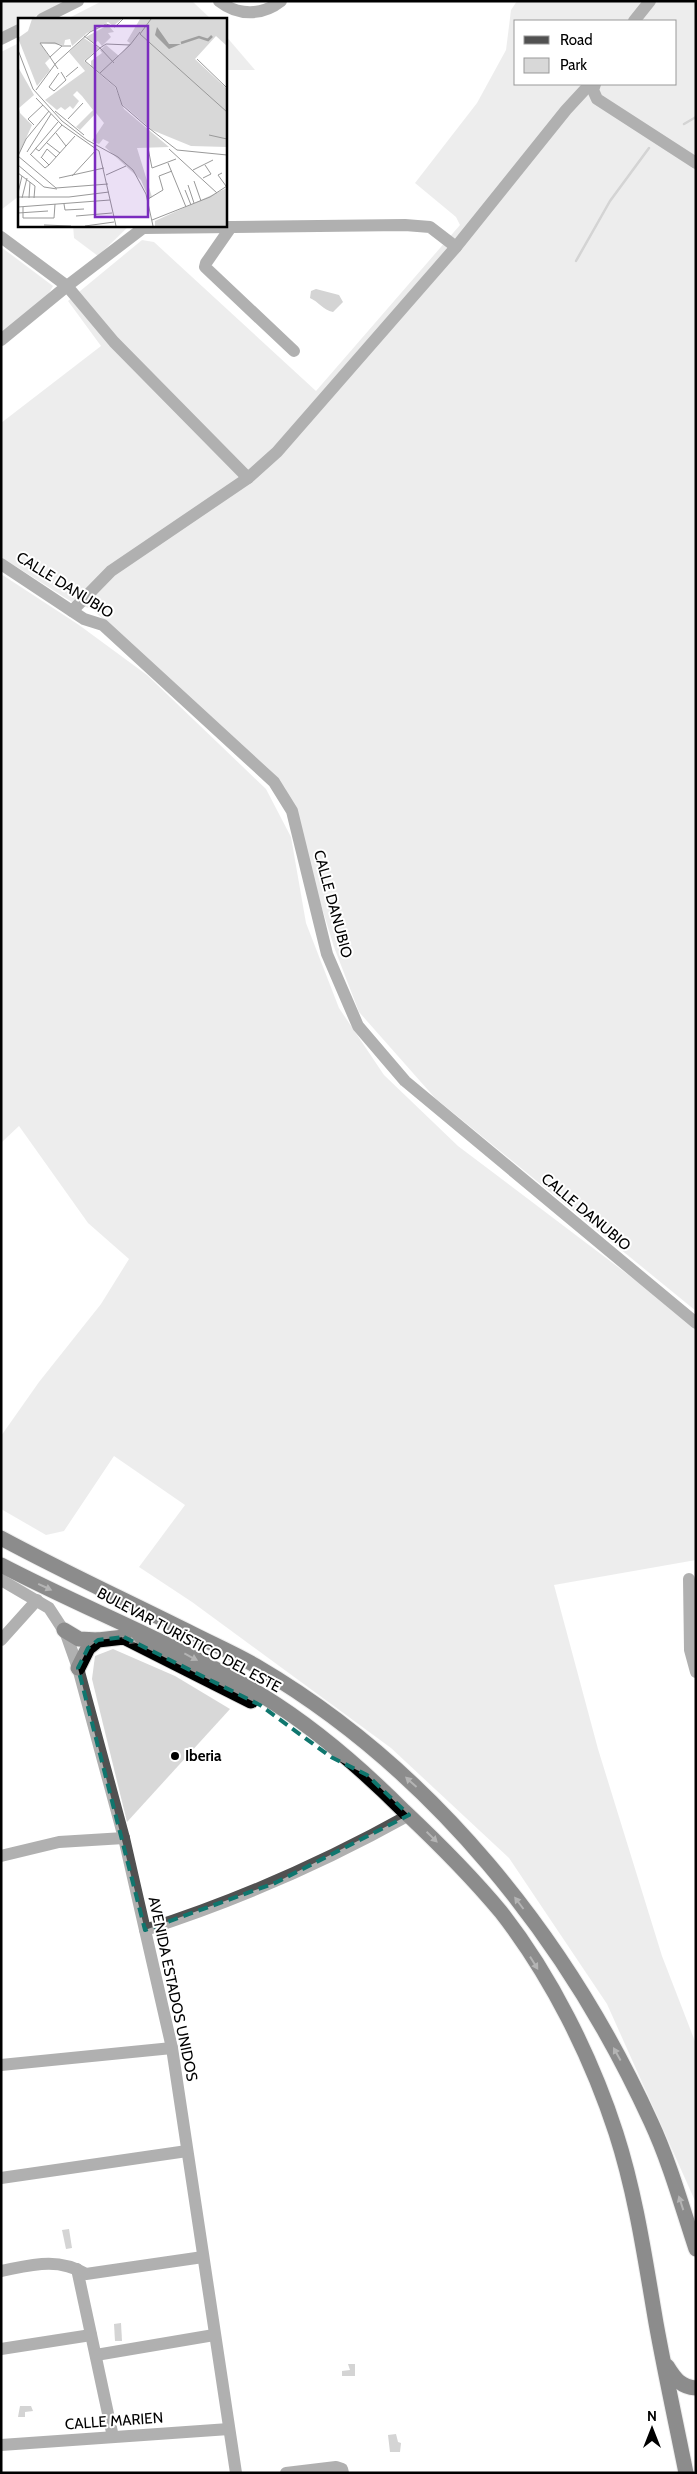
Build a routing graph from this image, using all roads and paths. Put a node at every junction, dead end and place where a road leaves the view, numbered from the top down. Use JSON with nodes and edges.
{"nodes":[{"id":1,"x":78,"y":1,"type":"edge"},
{"id":2,"x":219,"y":1,"type":"edge"},
{"id":3,"x":281,"y":1,"type":"edge"},
{"id":4,"x":650,"y":1,"type":"edge"},
{"id":5,"x":44,"y":18,"type":"edge"},
{"id":6,"x":635,"y":20,"type":"edge"},
{"id":7,"x":18,"y":30,"type":"edge"},
{"id":8,"x":1,"y":39,"type":"edge"},
{"id":9,"x":589,"y":85,"type":"edge"},
{"id":10,"x":595,"y":85,"type":"edge"},
{"id":11,"x":696,"y":163,"type":"edge"},
{"id":12,"x":231,"y":227,"type":"junction"},
{"id":13,"x":1,"y":237,"type":"edge"},
{"id":14,"x":456,"y":247,"type":"junction"},
{"id":15,"x":67,"y":286,"type":"junction"},
{"id":16,"x":1,"y":340,"type":"edge"},
{"id":17,"x":294,"y":351,"type":"dead end"},
{"id":18,"x":248,"y":478,"type":"junction"},
{"id":19,"x":1,"y":564,"type":"edge"},
{"id":20,"x":72,"y":611,"type":"junction"},
{"id":21,"x":696,"y":1323,"type":"edge"},
{"id":22,"x":1,"y":1534,"type":"edge"},
{"id":23,"x":8,"y":1542,"type":"edge"},
{"id":24,"x":1,"y":1565,"type":"edge"},
{"id":25,"x":689,"y":1579,"type":"dead end"},
{"id":26,"x":1,"y":1580,"type":"edge"},
{"id":27,"x":37,"y":1600,"type":"junction"},
{"id":28,"x":64,"y":1630,"type":"junction"},
{"id":29,"x":1,"y":1640,"type":"edge"},
{"id":30,"x":98,"y":1640,"type":"junction"},
{"id":31,"x":78,"y":1668,"type":"junction"},
{"id":32,"x":696,"y":1672,"type":"edge"},
{"id":33,"x":368,"y":1775,"type":"junction"},
{"id":34,"x":409,"y":1814,"type":"junction"},
{"id":35,"x":124,"y":1838,"type":"junction"},
{"id":36,"x":1,"y":1856,"type":"edge"},
{"id":37,"x":145,"y":1930,"type":"junction"},
{"id":38,"x":172,"y":2048,"type":"junction"},
{"id":39,"x":1,"y":2065,"type":"edge"},
{"id":40,"x":187,"y":2151,"type":"junction"},
{"id":41,"x":1,"y":2178,"type":"edge"},
{"id":42,"x":696,"y":2249,"type":"edge"},
{"id":43,"x":203,"y":2256,"type":"junction"},
{"id":44,"x":77,"y":2269,"type":"junction"},
{"id":45,"x":1,"y":2270,"type":"edge"},
{"id":46,"x":91,"y":2335,"type":"junction"},
{"id":47,"x":214,"y":2335,"type":"junction"},
{"id":48,"x":1,"y":2349,"type":"edge"},
{"id":49,"x":96,"y":2355,"type":"junction"},
{"id":50,"x":662,"y":2359,"type":"junction"},
{"id":51,"x":696,"y":2388,"type":"edge"},
{"id":52,"x":229,"y":2430,"type":"junction"},
{"id":53,"x":113,"y":2437,"type":"junction"},
{"id":54,"x":1,"y":2445,"type":"edge"},
{"id":55,"x":681,"y":2447,"type":"junction"},
{"id":56,"x":236,"y":2473,"type":"edge"},
{"id":57,"x":286,"y":2473,"type":"edge"},
{"id":58,"x":343,"y":2473,"type":"edge"},
{"id":59,"x":680,"y":2473,"type":"edge"},
{"id":60,"x":686,"y":2473,"type":"edge"}],
"edges":[{"from":1,"to":5,"type":"street"},
{"from":2,"to":3,"type":"street"},
{"from":4,"to":6,"type":"street"},
{"from":7,"to":8,"type":"street"},
{"from":9,"to":14,"type":"street"},
{"from":10,"to":11,"type":"street"},
{"from":12,"to":14,"type":"street"},
{"from":12,"to":15,"type":"street"},
{"from":12,"to":17,"type":"street"},
{"from":13,"to":15,"type":"street"},
{"from":14,"to":18,"type":"street"},
{"from":15,"to":16,"type":"street"},
{"from":15,"to":18,"type":"street"},
{"from":18,"to":20,"type":"street"},
{"from":19,"to":20,"type":"street","name":"CALLE DANUBIO"},
{"from":20,"to":21,"type":"street","name":"CALLE DANUBIO"},
{"from":22,"to":23,"type":"street"},
{"from":42,"to":23,"type":"highway","name":"BULEVAR TURÍSTICO DEL ESTE","one_way":true},
{"from":24,"to":33,"type":"highway","name":"BULEVAR TURÍSTICO DEL ESTE","one_way":true},
{"from":25,"to":32,"type":"street"},
{"from":26,"to":27,"type":"street","name":"AVENIDA ESTADOS UNIDOS"},
{"from":27,"to":28,"type":"street","name":"AVENIDA ESTADOS UNIDOS"},
{"from":27,"to":29,"type":"street"},
{"from":28,"to":30,"type":"highway"},
{"from":28,"to":31,"type":"street","name":"AVENIDA ESTADOS UNIDOS"},
{"from":30,"to":31,"type":"highway"},
{"from":30,"to":33,"type":"highway","one_way":true},
{"from":31,"to":35,"type":"street","name":"AVENIDA ESTADOS UNIDOS"},
{"from":33,"to":34,"type":"highway","name":"BULEVAR TURÍSTICO DEL ESTE"},
{"from":34,"to":37,"type":"street"},
{"from":34,"to":50,"type":"highway","name":"BULEVAR TURÍSTICO DEL ESTE","one_way":true},
{"from":35,"to":36,"type":"street"},
{"from":35,"to":37,"type":"street","name":"AVENIDA ESTADOS UNIDOS"},
{"from":37,"to":38,"type":"street","name":"AVENIDA ESTADOS UNIDOS"},
{"from":38,"to":39,"type":"street"},
{"from":38,"to":40,"type":"street","name":"AVENIDA ESTADOS UNIDOS"},
{"from":40,"to":41,"type":"street"},
{"from":40,"to":43,"type":"street","name":"AVENIDA ESTADOS UNIDOS"},
{"from":43,"to":44,"type":"street"},
{"from":43,"to":47,"type":"street","name":"AVENIDA ESTADOS UNIDOS"},
{"from":44,"to":45,"type":"street"},
{"from":44,"to":46,"type":"street"},
{"from":46,"to":48,"type":"street"},
{"from":46,"to":49,"type":"street"},
{"from":47,"to":49,"type":"street"},
{"from":47,"to":52,"type":"street","name":"AVENIDA ESTADOS UNIDOS"},
{"from":49,"to":53,"type":"street"},
{"from":50,"to":51,"type":"highway"},
{"from":50,"to":55,"type":"highway","name":"BULEVAR TURÍSTICO DEL ESTE"},
{"from":52,"to":53,"type":"street","name":"CALLE MARIEN"},
{"from":52,"to":56,"type":"street","name":"AVENIDA ESTADOS UNIDOS"},
{"from":53,"to":54,"type":"street","name":"CALLE MARIEN"},
{"from":55,"to":59,"type":"highway"},
{"from":55,"to":60,"type":"highway","name":"BULEVAR TURÍSTICO DEL ESTE"},
{"from":57,"to":58,"type":"street"}]}
